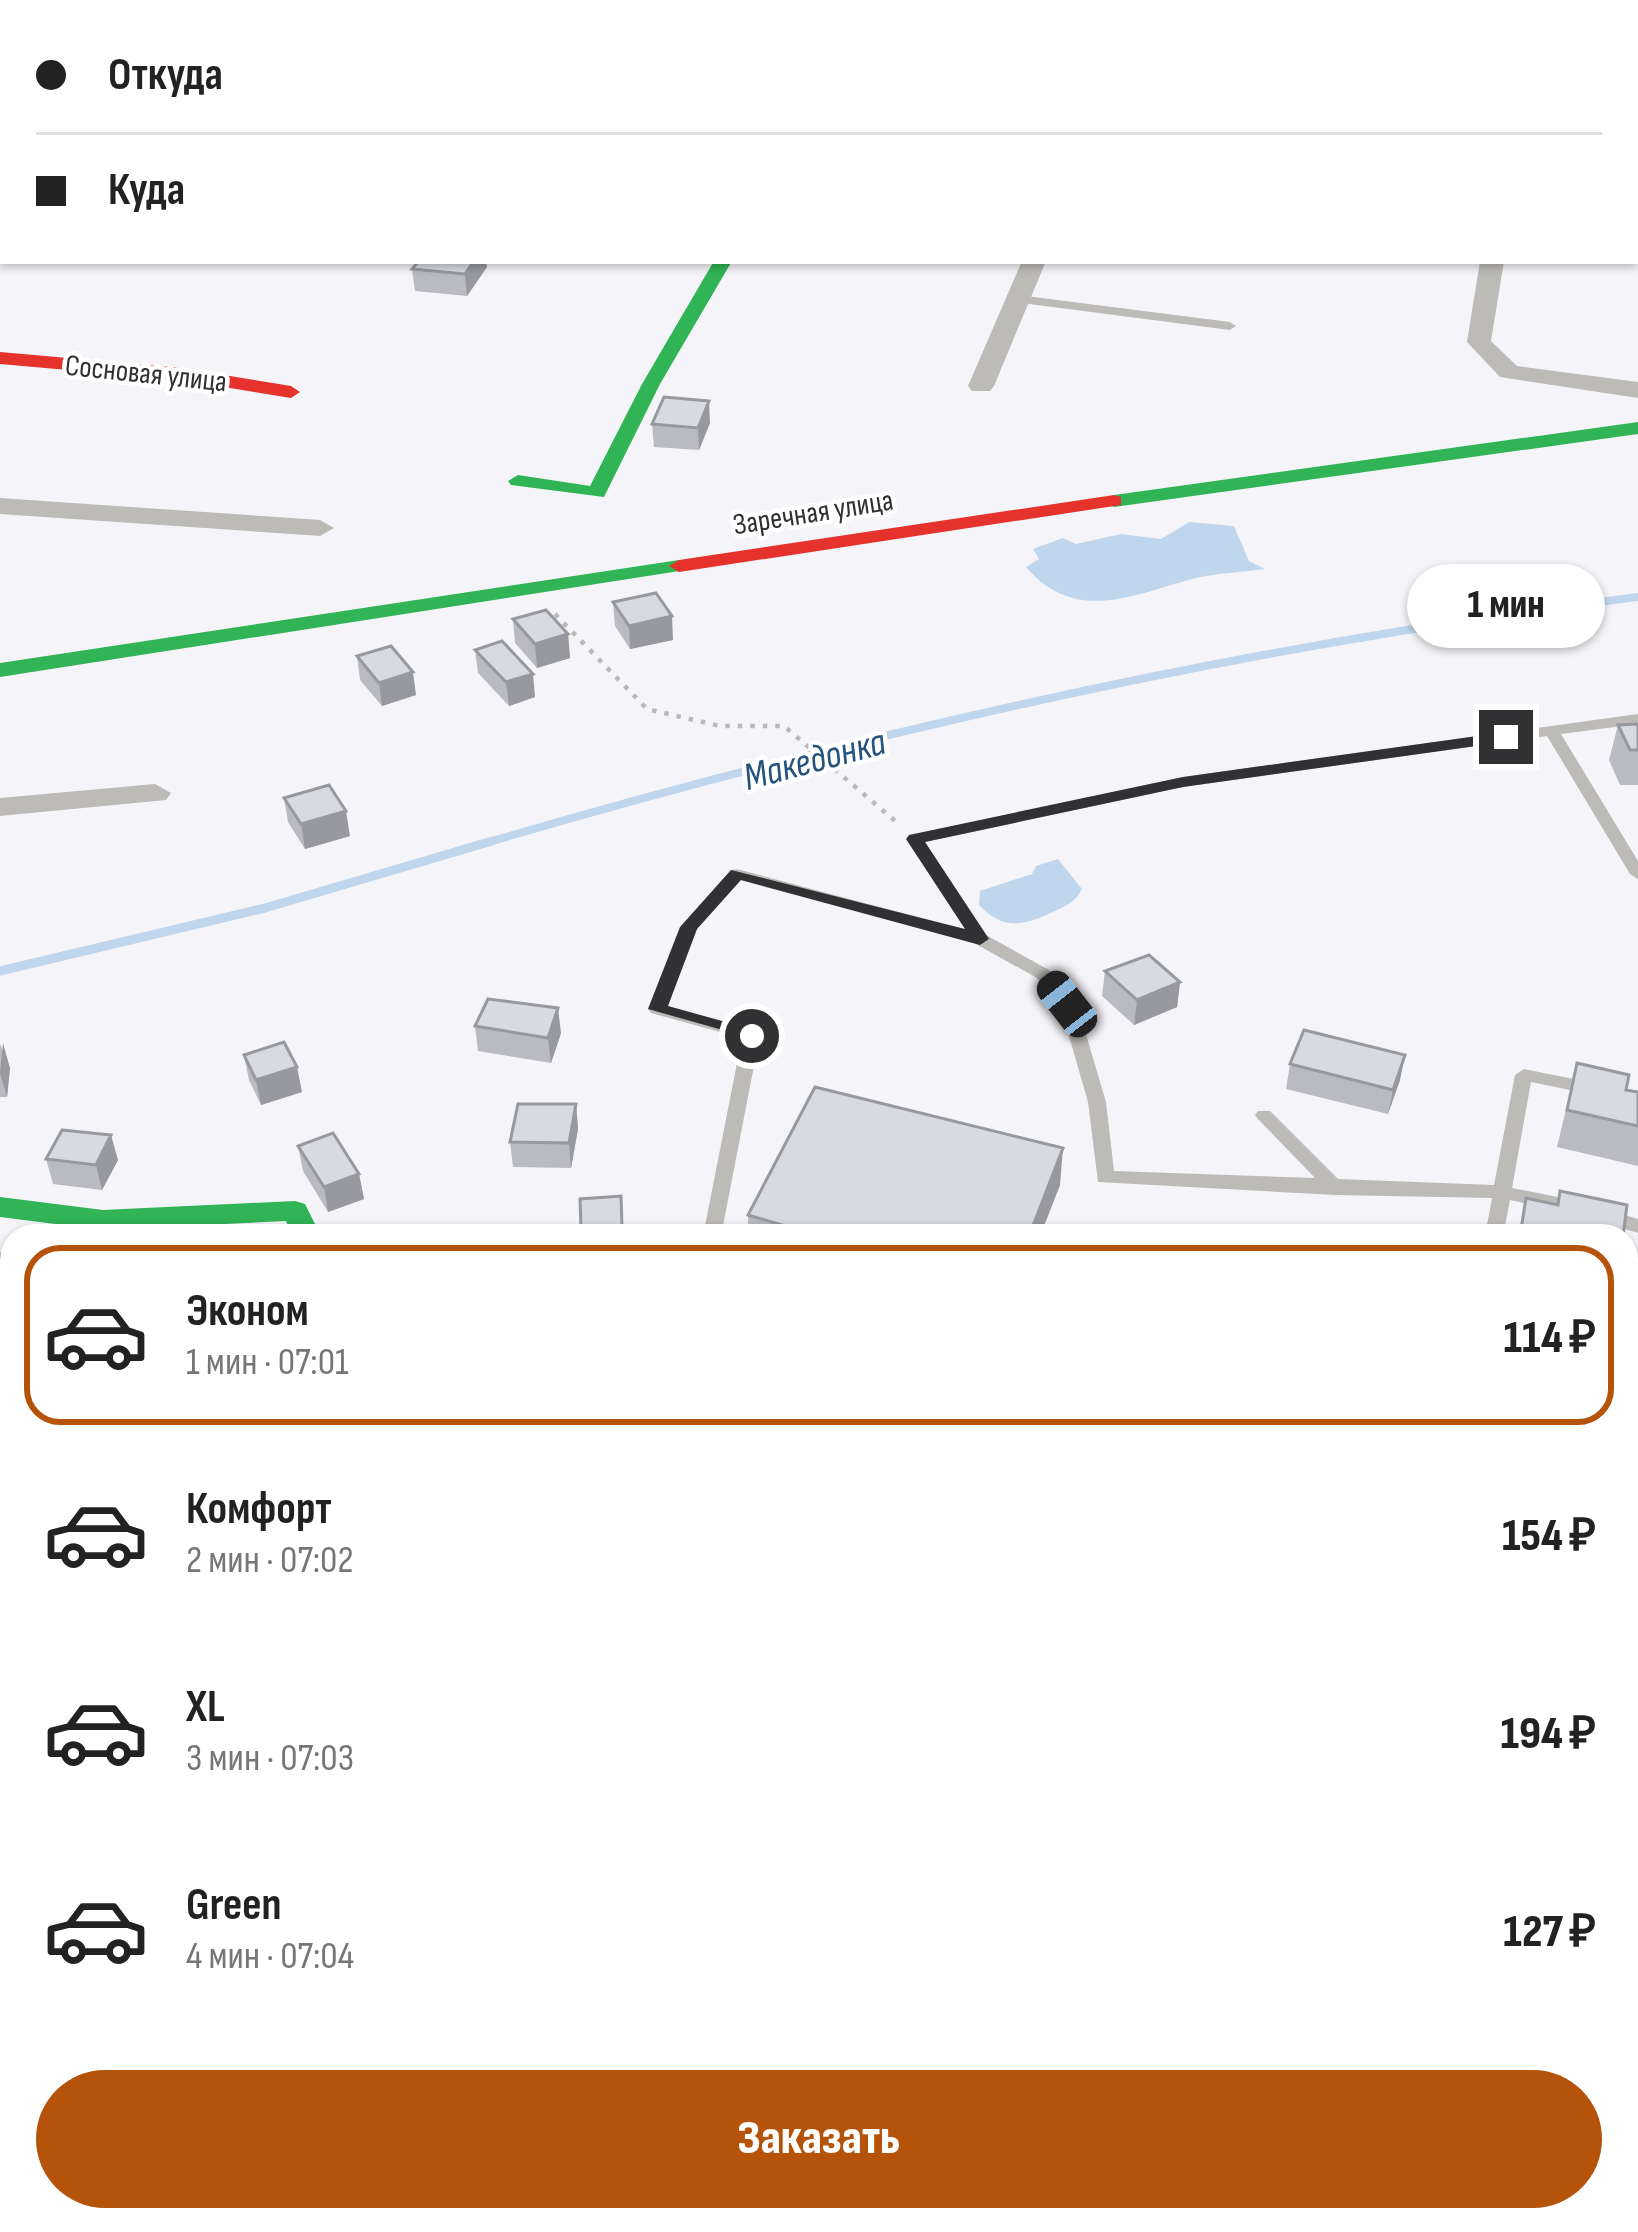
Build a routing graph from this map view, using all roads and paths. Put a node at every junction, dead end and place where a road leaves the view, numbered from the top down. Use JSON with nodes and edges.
{"nodes":[{"id":1,"x":721,"y":264,"type":"edge"},
{"id":2,"x":1033,"y":264,"type":"edge"},
{"id":3,"x":1492,"y":264,"type":"edge"},
{"id":4,"x":1018,"y":299,"type":"junction"},
{"id":5,"x":1230,"y":326,"type":"dead end"},
{"id":6,"x":0,"y":358,"type":"edge"},
{"id":7,"x":981,"y":386,"type":"dead end"},
{"id":8,"x":1638,"y":390,"type":"edge"},
{"id":9,"x":291,"y":392,"type":"dead end"},
{"id":10,"x":1636,"y":429,"type":"edge"},
{"id":11,"x":518,"y":481,"type":"dead end"},
{"id":12,"x":0,"y":506,"type":"edge"},
{"id":13,"x":320,"y":528,"type":"dead end"},
{"id":14,"x":543,"y":589,"type":"junction"},
{"id":15,"x":0,"y":670,"type":"edge"},
{"id":16,"x":1638,"y":719,"type":"edge"},
{"id":17,"x":1552,"y":731,"type":"junction"},
{"id":18,"x":154,"y":794,"type":"dead end"},
{"id":19,"x":0,"y":807,"type":"edge"},
{"id":20,"x":915,"y":839,"type":"junction"},
{"id":21,"x":1638,"y":874,"type":"edge"},
{"id":22,"x":980,"y":939,"type":"junction"},
{"id":23,"x":1638,"y":1098,"type":"edge"},
{"id":24,"x":1264,"y":1115,"type":"dead end"},
{"id":25,"x":1335,"y":1188,"type":"junction"},
{"id":26,"x":1502,"y":1192,"type":"junction"},
{"id":27,"x":0,"y":1207,"type":"edge"},
{"id":28,"x":301,"y":1224,"type":"edge"},
{"id":29,"x":714,"y":1224,"type":"edge"},
{"id":30,"x":1497,"y":1224,"type":"edge"},
{"id":31,"x":1632,"y":1224,"type":"edge"}],
"edges":[{"from":1,"to":11,"type":"street"},
{"from":2,"to":4,"type":"street"},
{"from":3,"to":8,"type":"street"},
{"from":4,"to":5,"type":"lane"},
{"from":4,"to":7,"type":"street"},
{"from":6,"to":9,"type":"street","name":"Сосновая улица"},
{"from":10,"to":14,"type":"street","name":"Заречная улица"},
{"from":12,"to":13,"type":"street"},
{"from":14,"to":15,"type":"street","name":"Заречная улица"},
{"from":14,"to":20,"type":"path"},
{"from":16,"to":17,"type":"lane"},
{"from":17,"to":20,"type":"lane"},
{"from":17,"to":21,"type":"lane"},
{"from":18,"to":19,"type":"street"},
{"from":20,"to":22,"type":"lane"},
{"from":22,"to":25,"type":"lane"},
{"from":22,"to":29,"type":"lane"},
{"from":23,"to":26,"type":"lane"},
{"from":24,"to":25,"type":"lane"},
{"from":25,"to":26,"type":"lane"},
{"from":26,"to":30,"type":"lane"},
{"from":26,"to":31,"type":"lane"},
{"from":27,"to":28,"type":"street"}]}
